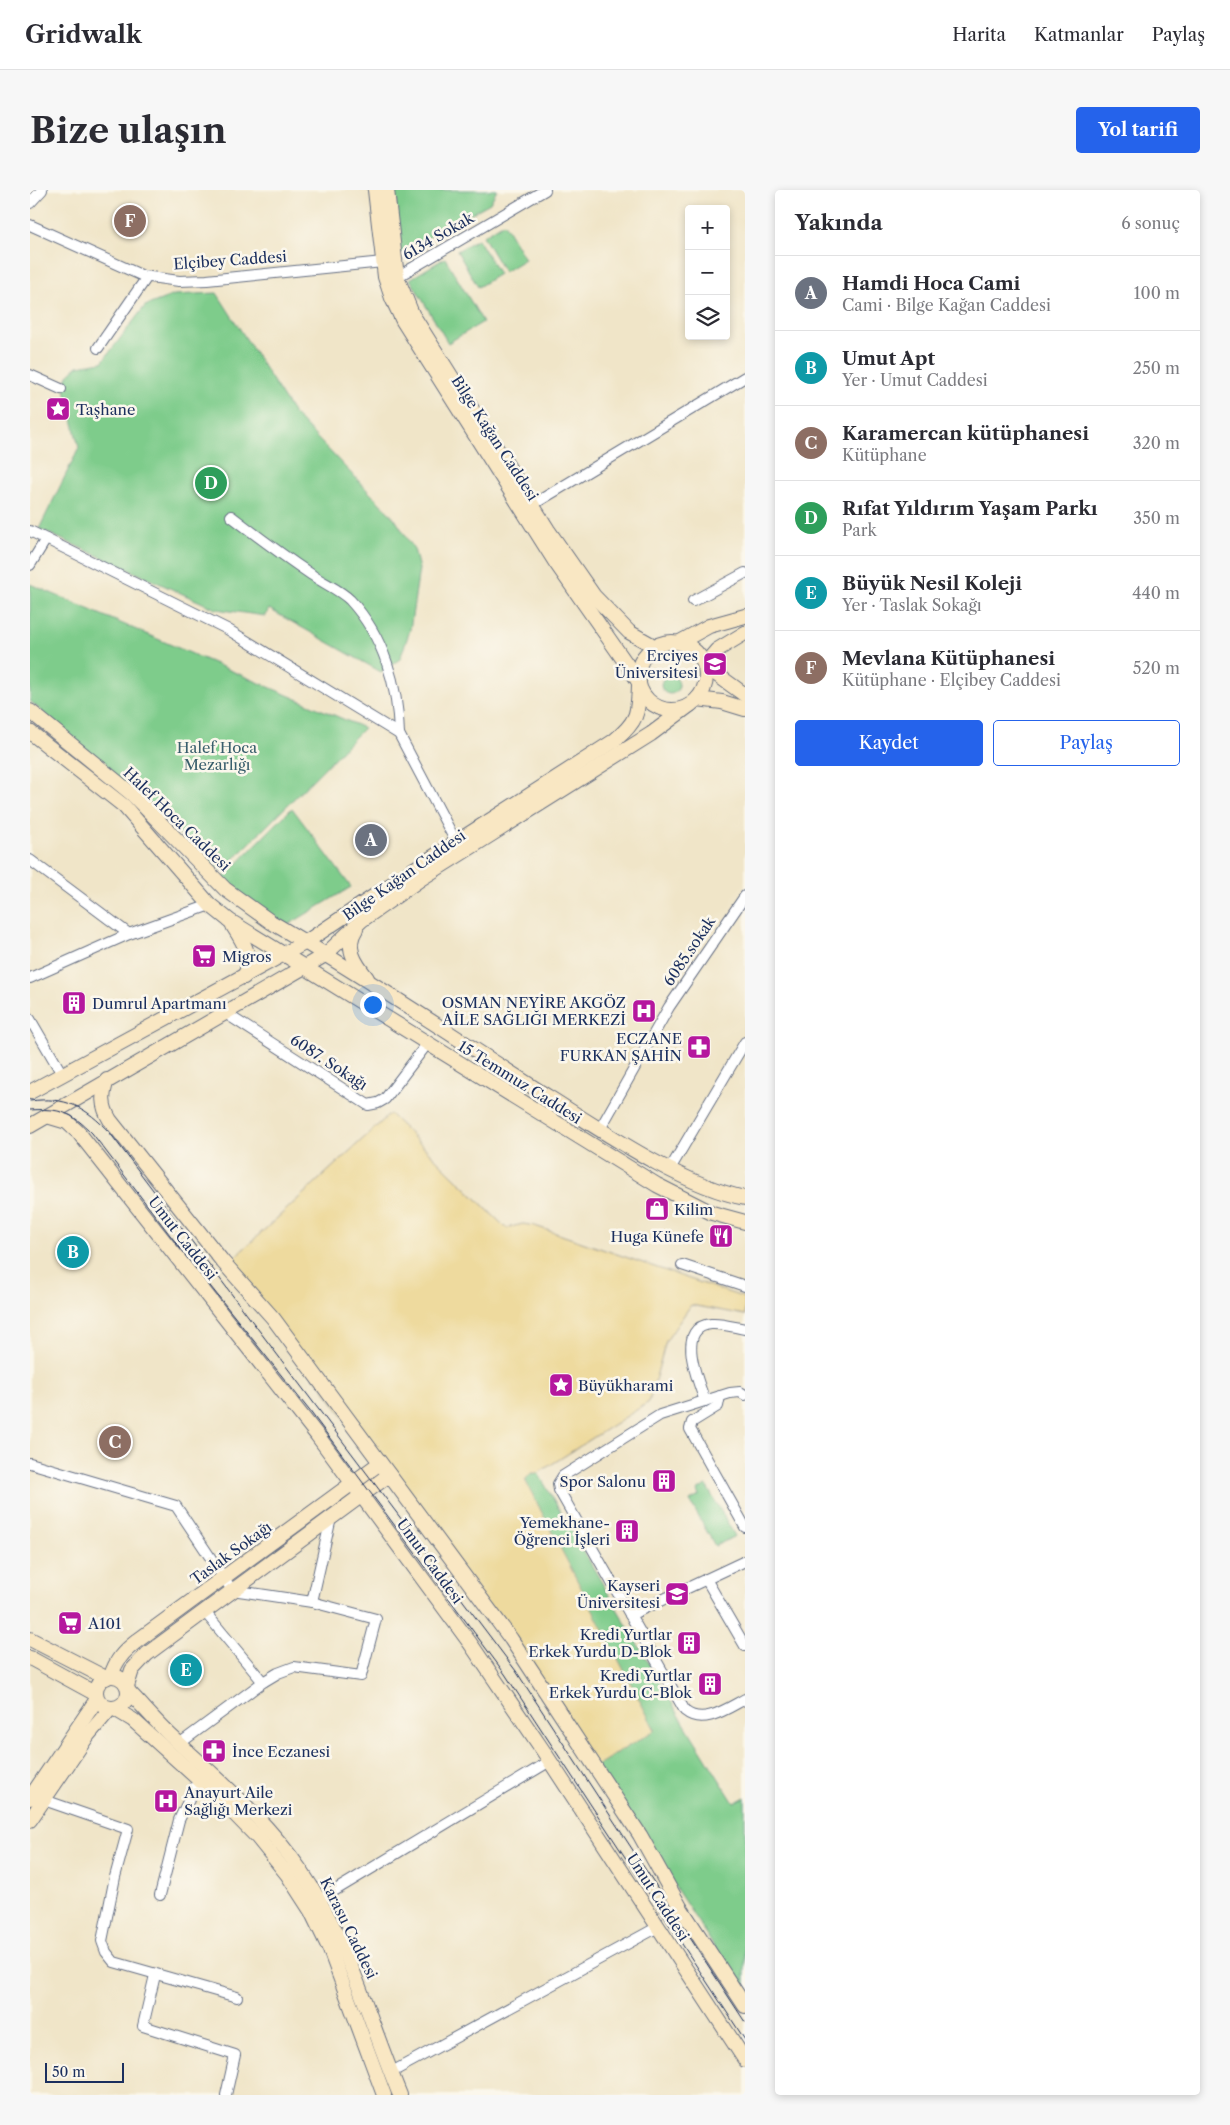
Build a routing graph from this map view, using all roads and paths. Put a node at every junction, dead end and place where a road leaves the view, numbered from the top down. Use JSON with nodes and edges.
{"nodes":[{"id":1,"x":42,"y":190,"type":"edge"},
{"id":2,"x":375,"y":190,"type":"edge"},
{"id":3,"x":387,"y":190,"type":"edge"},
{"id":4,"x":545,"y":190,"type":"edge"},
{"id":5,"x":30,"y":203,"type":"edge"},
{"id":6,"x":30,"y":224,"type":"edge"},
{"id":7,"x":383,"y":262,"type":"junction"},
{"id":8,"x":147,"y":277,"type":"junction"},
{"id":9,"x":397,"y":277,"type":"junction"},
{"id":10,"x":98,"y":348,"type":"dead end"},
{"id":11,"x":30,"y":375,"type":"edge"},
{"id":12,"x":745,"y":377,"type":"edge"},
{"id":13,"x":61,"y":390,"type":"dead end"},
{"id":14,"x":532,"y":505,"type":"junction"},
{"id":15,"x":230,"y":516,"type":"dead end"},
{"id":16,"x":30,"y":531,"type":"edge"},
{"id":17,"x":46,"y":539,"type":"junction"},
{"id":18,"x":30,"y":565,"type":"edge"},
{"id":19,"x":745,"y":573,"type":"edge"},
{"id":20,"x":693,"y":601,"type":"dead end"},
{"id":21,"x":745,"y":616,"type":"edge"},
{"id":22,"x":745,"y":633,"type":"edge"},
{"id":23,"x":680,"y":642,"type":"junction"},
{"id":24,"x":654,"y":646,"type":"junction"},
{"id":25,"x":705,"y":665,"type":"junction"},
{"id":26,"x":639,"y":684,"type":"junction"},
{"id":27,"x":745,"y":695,"type":"edge"},
{"id":28,"x":693,"y":702,"type":"junction"},
{"id":29,"x":745,"y":710,"type":"edge"},
{"id":30,"x":30,"y":711,"type":"edge"},
{"id":31,"x":30,"y":732,"type":"edge"},
{"id":32,"x":399,"y":734,"type":"junction"},
{"id":33,"x":456,"y":842,"type":"junction"},
{"id":34,"x":30,"y":860,"type":"edge"},
{"id":35,"x":745,"y":896,"type":"edge"},
{"id":36,"x":210,"y":905,"type":"junction"},
{"id":37,"x":362,"y":920,"type":"junction"},
{"id":38,"x":230,"y":921,"type":"junction"},
{"id":39,"x":129,"y":934,"type":"junction"},
{"id":40,"x":306,"y":942,"type":"junction"},
{"id":41,"x":325,"y":954,"type":"junction"},
{"id":42,"x":284,"y":956,"type":"junction"},
{"id":43,"x":303,"y":968,"type":"junction"},
{"id":44,"x":244,"y":977,"type":"junction"},
{"id":45,"x":30,"y":978,"type":"edge"},
{"id":46,"x":370,"y":983,"type":"junction"},
{"id":47,"x":225,"y":1014,"type":"junction"},
{"id":48,"x":30,"y":1019,"type":"edge"},
{"id":49,"x":745,"y":1042,"type":"edge"},
{"id":50,"x":427,"y":1044,"type":"junction"},
{"id":51,"x":62,"y":1074,"type":"junction"},
{"id":52,"x":107,"y":1080,"type":"junction"},
{"id":53,"x":30,"y":1092,"type":"edge"},
{"id":54,"x":47,"y":1116,"type":"junction"},
{"id":55,"x":30,"y":1126,"type":"edge"},
{"id":56,"x":600,"y":1129,"type":"junction"},
{"id":57,"x":670,"y":1169,"type":"junction"},
{"id":58,"x":745,"y":1198,"type":"edge"},
{"id":59,"x":745,"y":1222,"type":"edge"},
{"id":60,"x":682,"y":1265,"type":"dead end"},
{"id":61,"x":745,"y":1286,"type":"edge"},
{"id":62,"x":745,"y":1329,"type":"edge"},
{"id":63,"x":745,"y":1395,"type":"edge"},
{"id":64,"x":720,"y":1396,"type":"junction"},
{"id":65,"x":705,"y":1401,"type":"junction"},
{"id":66,"x":30,"y":1462,"type":"edge"},
{"id":67,"x":380,"y":1464,"type":"junction"},
{"id":68,"x":389,"y":1475,"type":"junction"},
{"id":69,"x":353,"y":1483,"type":"junction"},
{"id":70,"x":362,"y":1495,"type":"junction"},
{"id":71,"x":331,"y":1518,"type":"junction"},
{"id":72,"x":745,"y":1527,"type":"edge"},
{"id":73,"x":745,"y":1561,"type":"edge"},
{"id":74,"x":224,"y":1578,"type":"junction"},
{"id":75,"x":706,"y":1579,"type":"junction"},
{"id":76,"x":232,"y":1590,"type":"junction"},
{"id":77,"x":312,"y":1602,"type":"junction"},
{"id":78,"x":204,"y":1611,"type":"junction"},
{"id":79,"x":630,"y":1615,"type":"junction"},
{"id":80,"x":30,"y":1639,"type":"edge"},
{"id":81,"x":745,"y":1646,"type":"edge"},
{"id":82,"x":30,"y":1658,"type":"edge"},
{"id":83,"x":108,"y":1677,"type":"junction"},
{"id":84,"x":263,"y":1682,"type":"junction"},
{"id":85,"x":127,"y":1688,"type":"junction"},
{"id":86,"x":97,"y":1696,"type":"junction"},
{"id":87,"x":745,"y":1699,"type":"edge"},
{"id":88,"x":112,"y":1708,"type":"junction"},
{"id":89,"x":179,"y":1744,"type":"junction"},
{"id":90,"x":550,"y":1761,"type":"junction"},
{"id":91,"x":199,"y":1779,"type":"junction"},
{"id":92,"x":37,"y":1799,"type":"edge"},
{"id":93,"x":30,"y":1820,"type":"edge"},
{"id":94,"x":160,"y":1895,"type":"dead end"},
{"id":95,"x":319,"y":1900,"type":"junction"},
{"id":96,"x":658,"y":1927,"type":"junction"},
{"id":97,"x":155,"y":1975,"type":"junction"},
{"id":98,"x":237,"y":1997,"type":"dead end"},
{"id":99,"x":745,"y":2006,"type":"edge"},
{"id":100,"x":745,"y":2060,"type":"edge"},
{"id":101,"x":390,"y":2073,"type":"junction"},
{"id":102,"x":226,"y":2095,"type":"edge"},
{"id":103,"x":384,"y":2095,"type":"edge"},
{"id":104,"x":400,"y":2095,"type":"edge"}],
"edges":[{"from":1,"to":5,"type":"street"},
{"from":2,"to":7,"type":"street","name":"Bilge Kağan Caddesi"},
{"from":3,"to":9,"type":"street","name":"Bilge Kağan Caddesi"},
{"from":4,"to":9,"type":"street","name":"6134 Sokak"},
{"from":6,"to":8,"type":"street","name":"Elçibey Caddesi"},
{"from":7,"to":8,"type":"street","name":"Elçibey Caddesi"},
{"from":7,"to":26,"type":"street","name":"Bilge Kağan Caddesi"},
{"from":8,"to":10,"type":"street"},
{"from":9,"to":14,"type":"street","name":"Bilge Kağan Caddesi"},
{"from":11,"to":13,"type":"street"},
{"from":12,"to":14,"type":"street"},
{"from":14,"to":24,"type":"street","name":"Bilge Kağan Caddesi"},
{"from":15,"to":32,"type":"street"},
{"from":16,"to":17,"type":"street"},
{"from":17,"to":18,"type":"street"},
{"from":17,"to":32,"type":"street"},
{"from":19,"to":20,"type":"street"},
{"from":21,"to":23,"type":"street"},
{"from":22,"to":25,"type":"street"},
{"from":23,"to":24,"type":"street"},
{"from":23,"to":25,"type":"street"},
{"from":24,"to":26,"type":"street"},
{"from":25,"to":27,"type":"street"},
{"from":25,"to":28,"type":"street"},
{"from":26,"to":28,"type":"street"},
{"from":26,"to":33,"type":"street","name":"Bilge Kağan Caddesi"},
{"from":28,"to":29,"type":"street"},
{"from":28,"to":37,"type":"street","name":"Bilge Kağan Caddesi"},
{"from":30,"to":40,"type":"street","name":"Halef Hoca Caddesi"},
{"from":31,"to":36,"type":"street","name":"Halef Hoca Caddesi"},
{"from":32,"to":33,"type":"street"},
{"from":33,"to":40,"type":"street","name":"Bilge Kağan Caddesi"},
{"from":34,"to":39,"type":"street"},
{"from":35,"to":56,"type":"street","name":"6085.sokak"},
{"from":36,"to":38,"type":"street","name":"Halef Hoca Caddesi"},
{"from":36,"to":39,"type":"street"},
{"from":37,"to":41,"type":"street","name":"Bilge Kağan Caddesi"},
{"from":37,"to":46,"type":"street"},
{"from":38,"to":42,"type":"street","name":"Halef Hoca Caddesi"},
{"from":38,"to":44,"type":"street"},
{"from":39,"to":45,"type":"street"},
{"from":40,"to":41,"type":"street","name":"15 Temmuz Caddesi"},
{"from":40,"to":42,"type":"street","name":"Bilge Kağan Caddesi"},
{"from":41,"to":43,"type":"street","name":"Bilge Kağan Caddesi"},
{"from":41,"to":46,"type":"street","name":"15 Temmuz Caddesi"},
{"from":42,"to":43,"type":"street","name":"15 Temmuz Caddesi"},
{"from":42,"to":44,"type":"street","name":"Bilge Kağan Caddesi"},
{"from":43,"to":47,"type":"street","name":"Bilge Kağan Caddesi"},
{"from":43,"to":50,"type":"street","name":"15 Temmuz Caddesi"},
{"from":44,"to":51,"type":"street","name":"Bilge Kağan Caddesi"},
{"from":46,"to":56,"type":"street","name":"15 Temmuz Caddesi"},
{"from":47,"to":50,"type":"street","name":"6087. Sokağı"},
{"from":47,"to":52,"type":"street","name":"Bilge Kağan Caddesi"},
{"from":48,"to":51,"type":"street"},
{"from":49,"to":57,"type":"street"},
{"from":50,"to":59,"type":"street","name":"15 Temmuz Caddesi"},
{"from":51,"to":53,"type":"street","name":"Bilge Kağan Caddesi"},
{"from":52,"to":54,"type":"street","name":"Bilge Kağan Caddesi"},
{"from":52,"to":67,"type":"street","name":"Umut Caddesi"},
{"from":54,"to":55,"type":"street","name":"Bilge Kağan Caddesi"},
{"from":54,"to":69,"type":"street","name":"Umut Caddesi"},
{"from":56,"to":57,"type":"street","name":"15 Temmuz Caddesi"},
{"from":57,"to":58,"type":"street","name":"15 Temmuz Caddesi"},
{"from":60,"to":61,"type":"street"},
{"from":62,"to":65,"type":"street"},
{"from":63,"to":64,"type":"street"},
{"from":64,"to":65,"type":"street"},
{"from":64,"to":72,"type":"street"},
{"from":65,"to":79,"type":"street"},
{"from":66,"to":74,"type":"street"},
{"from":67,"to":68,"type":"street","name":"Umut Caddesi"},
{"from":67,"to":69,"type":"street","name":"Taslak Sokağı"},
{"from":68,"to":70,"type":"street","name":"Taslak Sokağı"},
{"from":68,"to":99,"type":"street","name":"Umut Caddesi"},
{"from":69,"to":70,"type":"street","name":"Umut Caddesi"},
{"from":69,"to":74,"type":"street","name":"Taslak Sokağı"},
{"from":70,"to":71,"type":"street","name":"Taslak Sokağı"},
{"from":70,"to":90,"type":"street","name":"Umut Caddesi"},
{"from":71,"to":76,"type":"street","name":"Taslak Sokağı"},
{"from":71,"to":77,"type":"street"},
{"from":73,"to":75,"type":"street"},
{"from":74,"to":76,"type":"street"},
{"from":74,"to":83,"type":"street","name":"Taslak Sokağı"},
{"from":75,"to":79,"type":"street"},
{"from":75,"to":81,"type":"street"},
{"from":76,"to":77,"type":"street"},
{"from":76,"to":78,"type":"street","name":"Taslak Sokağı"},
{"from":77,"to":84,"type":"street"},
{"from":78,"to":84,"type":"street"},
{"from":78,"to":85,"type":"street","name":"Taslak Sokağı"},
{"from":79,"to":87,"type":"street"},
{"from":80,"to":83,"type":"street"},
{"from":82,"to":86,"type":"street"},
{"from":83,"to":85,"type":"street"},
{"from":83,"to":86,"type":"street"},
{"from":84,"to":89,"type":"street"},
{"from":85,"to":88,"type":"street"},
{"from":85,"to":89,"type":"street","name":"Karasu Caddesi"},
{"from":86,"to":88,"type":"street"},
{"from":86,"to":92,"type":"street"},
{"from":88,"to":91,"type":"street","name":"Karasu Caddesi"},
{"from":88,"to":92,"type":"street"},
{"from":89,"to":95,"type":"street","name":"Karasu Caddesi"},
{"from":90,"to":95,"type":"street"},
{"from":90,"to":96,"type":"street","name":"Umut Caddesi"},
{"from":91,"to":94,"type":"street"},
{"from":91,"to":103,"type":"street","name":"Karasu Caddesi"},
{"from":92,"to":93,"type":"street"},
{"from":92,"to":97,"type":"street"},
{"from":95,"to":101,"type":"street","name":"Karasu Caddesi"},
{"from":96,"to":100,"type":"street","name":"Umut Caddesi"},
{"from":96,"to":101,"type":"street"},
{"from":97,"to":98,"type":"street"},
{"from":97,"to":102,"type":"street"},
{"from":101,"to":104,"type":"street","name":"Karasu Caddesi"}]}
